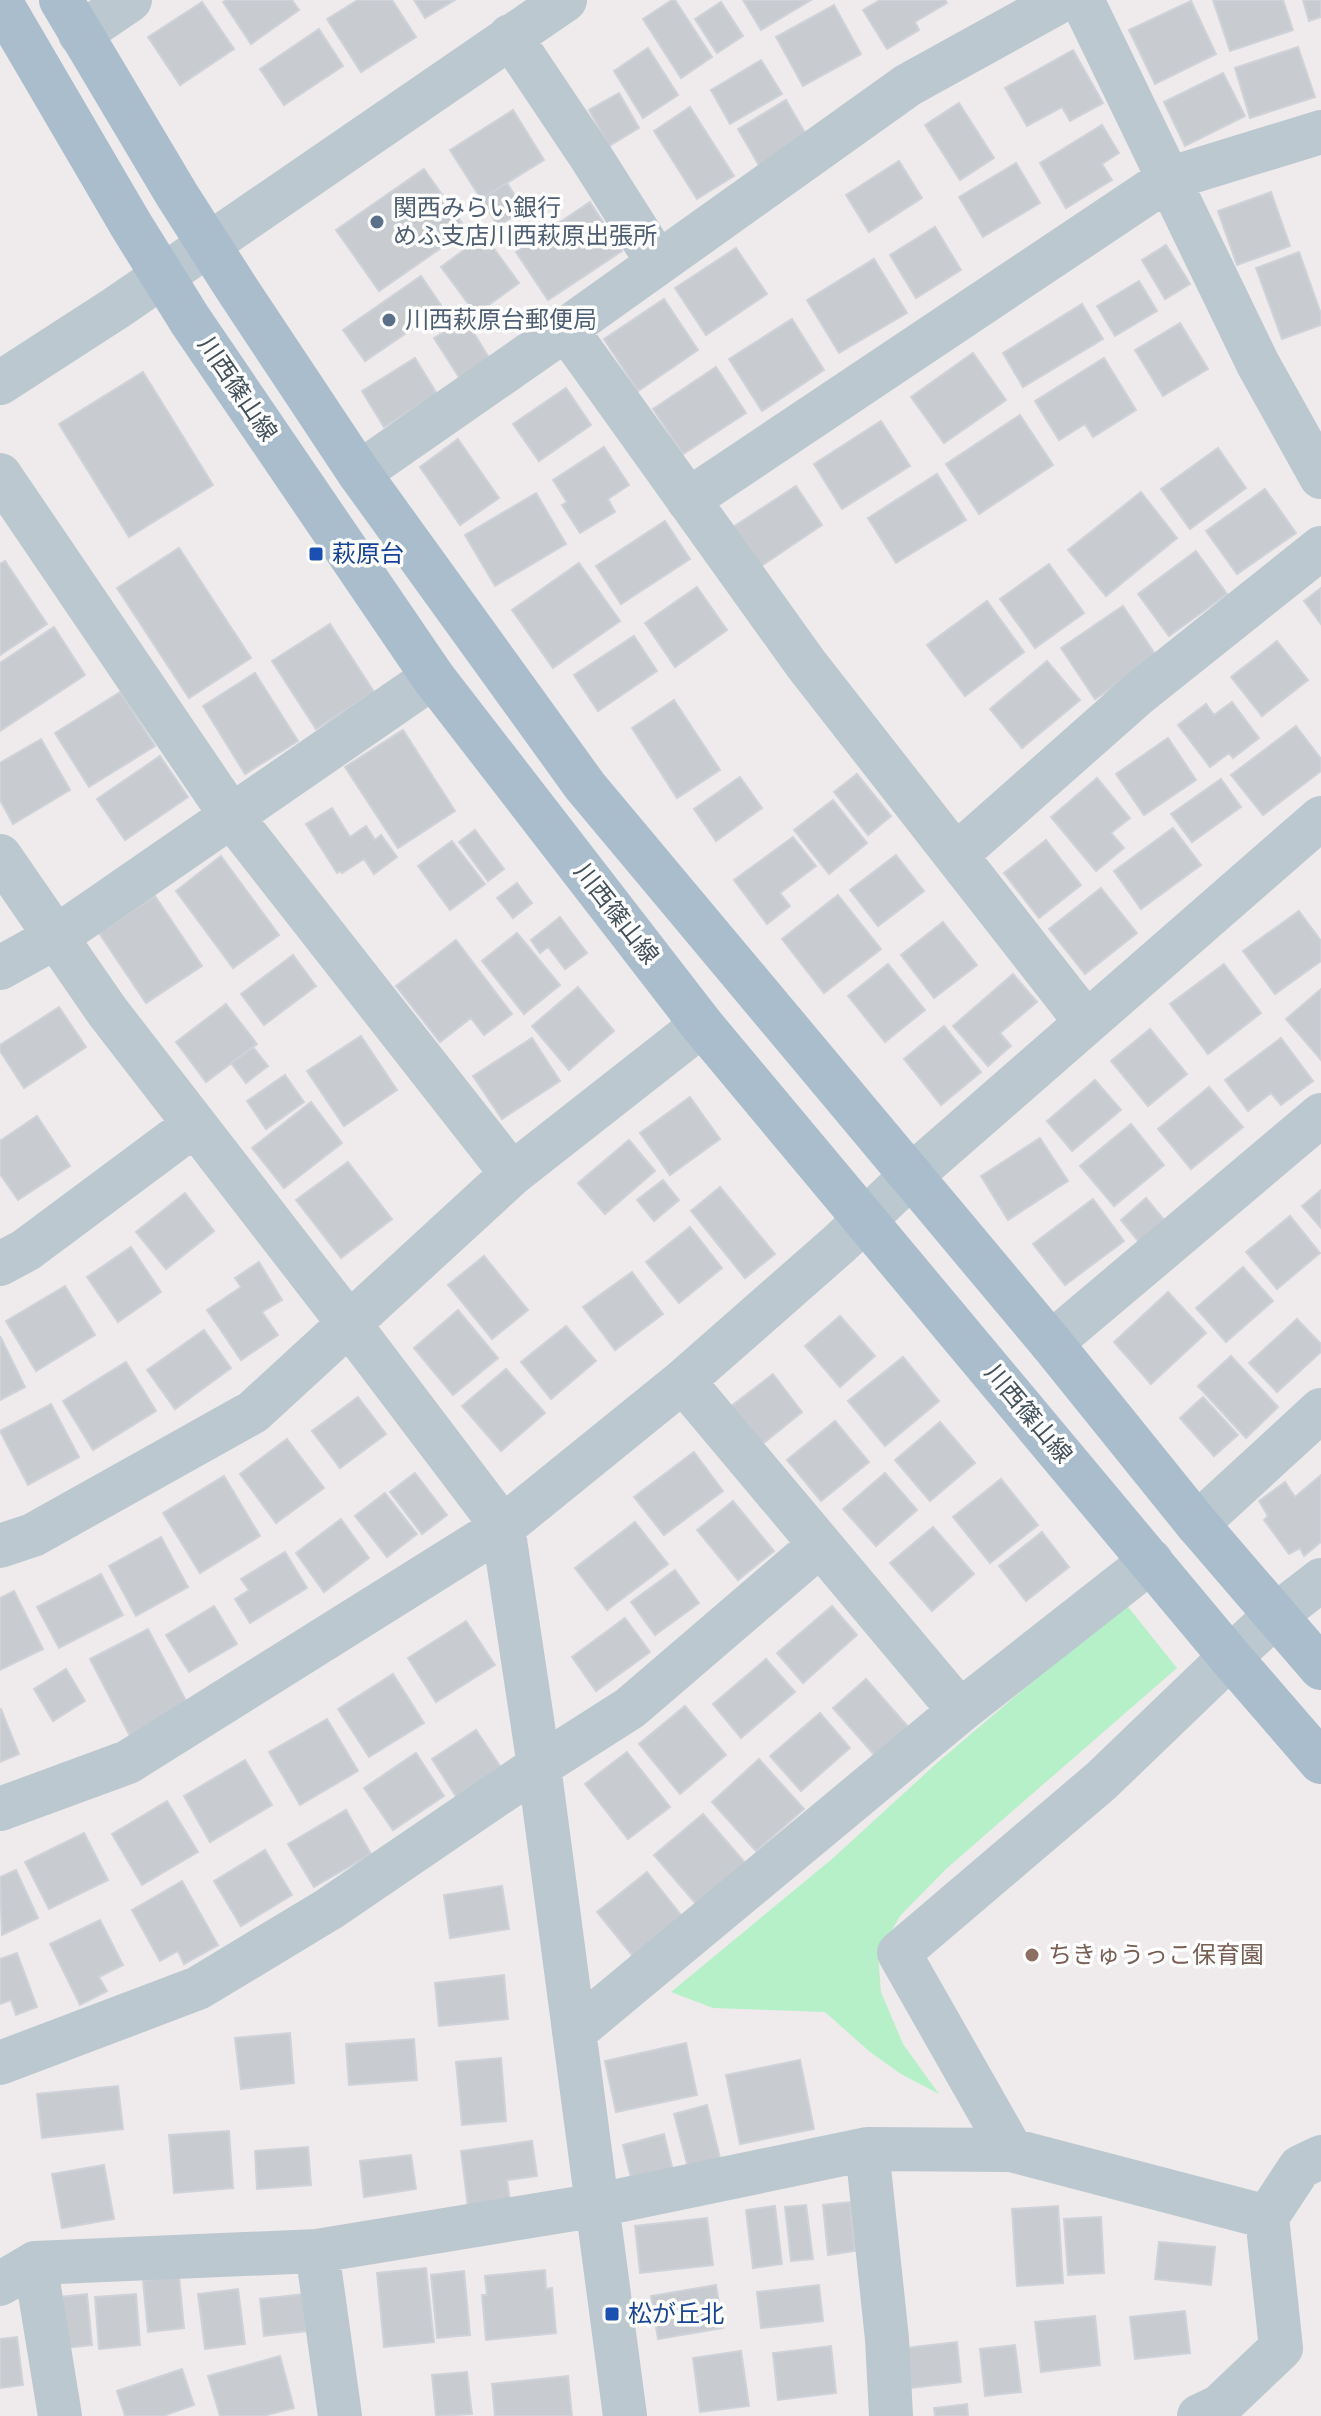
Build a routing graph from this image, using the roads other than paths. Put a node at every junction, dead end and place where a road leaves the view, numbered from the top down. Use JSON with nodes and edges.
{"nodes":[{"id":1,"x":130,"y":0,"type":"edge"},
{"id":2,"x":565,"y":0,"type":"edge"},
{"id":3,"x":1062,"y":0,"type":"edge"},
{"id":4,"x":1082,"y":0,"type":"edge"},
{"id":5,"x":0,"y":1,"type":"edge"},
{"id":6,"x":70,"y":17,"type":"edge"},
{"id":7,"x":510,"y":36,"type":"junction"},
{"id":8,"x":1321,"y":132,"type":"edge"},
{"id":9,"x":1168,"y":179,"type":"junction"},
{"id":10,"x":208,"y":245,"type":"junction"},
{"id":11,"x":658,"y":263,"type":"junction"},
{"id":12,"x":163,"y":276,"type":"junction"},
{"id":13,"x":566,"y":329,"type":"junction"},
{"id":14,"x":0,"y":383,"type":"edge"},
{"id":15,"x":359,"y":473,"type":"junction"},
{"id":16,"x":0,"y":475,"type":"edge"},
{"id":17,"x":1321,"y":477,"type":"edge"},
{"id":18,"x":688,"y":500,"type":"junction"},
{"id":19,"x":1321,"y":548,"type":"edge"},
{"id":20,"x":433,"y":677,"type":"junction"},
{"id":21,"x":232,"y":817,"type":"junction"},
{"id":22,"x":1321,"y":818,"type":"edge"},
{"id":23,"x":956,"y":855,"type":"junction"},
{"id":24,"x":0,"y":856,"type":"edge"},
{"id":25,"x":56,"y":937,"type":"junction"},
{"id":26,"x":0,"y":968,"type":"edge"},
{"id":27,"x":1086,"y":1022,"type":"junction"},
{"id":28,"x":702,"y":1025,"type":"junction"},
{"id":29,"x":1321,"y":1115,"type":"edge"},
{"id":30,"x":194,"y":1125,"type":"junction"},
{"id":31,"x":512,"y":1174,"type":"junction"},
{"id":32,"x":911,"y":1176,"type":"junction"},
{"id":33,"x":865,"y":1219,"type":"junction"},
{"id":34,"x":0,"y":1264,"type":"edge"},
{"id":35,"x":350,"y":1325,"type":"junction"},
{"id":36,"x":1051,"y":1343,"type":"junction"},
{"id":37,"x":683,"y":1381,"type":"junction"},
{"id":38,"x":1321,"y":1410,"type":"edge"},
{"id":39,"x":1197,"y":1524,"type":"junction"},
{"id":40,"x":503,"y":1527,"type":"junction"},
{"id":41,"x":820,"y":1545,"type":"junction"},
{"id":42,"x":0,"y":1546,"type":"edge"},
{"id":43,"x":1151,"y":1561,"type":"junction"},
{"id":44,"x":1321,"y":1580,"type":"edge"},
{"id":45,"x":1284,"y":1624,"type":"junction"},
{"id":46,"x":1236,"y":1664,"type":"junction"},
{"id":47,"x":1321,"y":1668,"type":"edge"},
{"id":48,"x":960,"y":1711,"type":"junction"},
{"id":49,"x":1321,"y":1762,"type":"edge"},
{"id":50,"x":539,"y":1766,"type":"junction"},
{"id":51,"x":0,"y":1809,"type":"edge"},
{"id":52,"x":574,"y":2032,"type":"junction"},
{"id":53,"x":0,"y":2063,"type":"edge"},
{"id":54,"x":867,"y":2149,"type":"junction"},
{"id":55,"x":1011,"y":2150,"type":"junction"},
{"id":56,"x":1321,"y":2157,"type":"edge"},
{"id":57,"x":598,"y":2205,"type":"junction"},
{"id":58,"x":1267,"y":2217,"type":"junction"},
{"id":59,"x":317,"y":2251,"type":"junction"},
{"id":60,"x":18,"y":2274,"type":"edge"},
{"id":61,"x":60,"y":2416,"type":"edge"},
{"id":62,"x":340,"y":2416,"type":"edge"},
{"id":63,"x":625,"y":2416,"type":"edge"},
{"id":64,"x":891,"y":2416,"type":"edge"},
{"id":65,"x":1199,"y":2416,"type":"edge"}],
"edges":[{"from":1,"to":6,"type":"street"},
{"from":2,"to":7,"type":"street"},
{"from":3,"to":11,"type":"street"},
{"from":4,"to":9,"type":"street"},
{"from":5,"to":12,"type":"main road","name":"川西篠山線"},
{"from":6,"to":10,"type":"main road"},
{"from":7,"to":10,"type":"street"},
{"from":7,"to":11,"type":"street"},
{"from":8,"to":9,"type":"street"},
{"from":9,"to":17,"type":"street"},
{"from":9,"to":18,"type":"street"},
{"from":10,"to":12,"type":"street"},
{"from":10,"to":15,"type":"main road"},
{"from":11,"to":13,"type":"street"},
{"from":12,"to":14,"type":"street"},
{"from":12,"to":20,"type":"main road","name":"川西篠山線"},
{"from":13,"to":15,"type":"street"},
{"from":13,"to":18,"type":"street"},
{"from":15,"to":32,"type":"main road"},
{"from":16,"to":21,"type":"street"},
{"from":18,"to":23,"type":"street"},
{"from":19,"to":23,"type":"street"},
{"from":20,"to":21,"type":"street"},
{"from":20,"to":28,"type":"main road","name":"川西篠山線"},
{"from":21,"to":25,"type":"street"},
{"from":21,"to":31,"type":"street"},
{"from":22,"to":27,"type":"street"},
{"from":23,"to":27,"type":"street"},
{"from":24,"to":25,"type":"street"},
{"from":25,"to":26,"type":"street"},
{"from":25,"to":30,"type":"street"},
{"from":27,"to":32,"type":"street"},
{"from":28,"to":31,"type":"street"},
{"from":28,"to":33,"type":"main road","name":"川西篠山線"},
{"from":29,"to":36,"type":"street"},
{"from":30,"to":34,"type":"street"},
{"from":30,"to":35,"type":"street"},
{"from":31,"to":35,"type":"street"},
{"from":32,"to":33,"type":"street"},
{"from":32,"to":36,"type":"main road"},
{"from":33,"to":37,"type":"street"},
{"from":33,"to":43,"type":"main road","name":"川西篠山線"},
{"from":35,"to":40,"type":"street"},
{"from":35,"to":42,"type":"street"},
{"from":36,"to":39,"type":"main road"},
{"from":37,"to":40,"type":"street"},
{"from":37,"to":41,"type":"street"},
{"from":38,"to":39,"type":"street"},
{"from":39,"to":45,"type":"main road"},
{"from":40,"to":50,"type":"street"},
{"from":40,"to":51,"type":"street"},
{"from":41,"to":48,"type":"street"},
{"from":41,"to":50,"type":"street"},
{"from":43,"to":46,"type":"main road","name":"川西篠山線"},
{"from":43,"to":48,"type":"street"},
{"from":44,"to":45,"type":"street"},
{"from":45,"to":46,"type":"street"},
{"from":45,"to":47,"type":"main road"},
{"from":46,"to":49,"type":"main road","name":"川西篠山線"},
{"from":46,"to":55,"type":"street"},
{"from":48,"to":52,"type":"street"},
{"from":50,"to":52,"type":"street"},
{"from":50,"to":53,"type":"street"},
{"from":52,"to":57,"type":"street"},
{"from":54,"to":55,"type":"street"},
{"from":54,"to":57,"type":"street"},
{"from":54,"to":64,"type":"street"},
{"from":55,"to":58,"type":"street"},
{"from":56,"to":58,"type":"street"},
{"from":57,"to":59,"type":"street"},
{"from":57,"to":63,"type":"street"},
{"from":58,"to":65,"type":"street"},
{"from":59,"to":60,"type":"street"},
{"from":59,"to":62,"type":"street"},
{"from":60,"to":61,"type":"street"}]}
